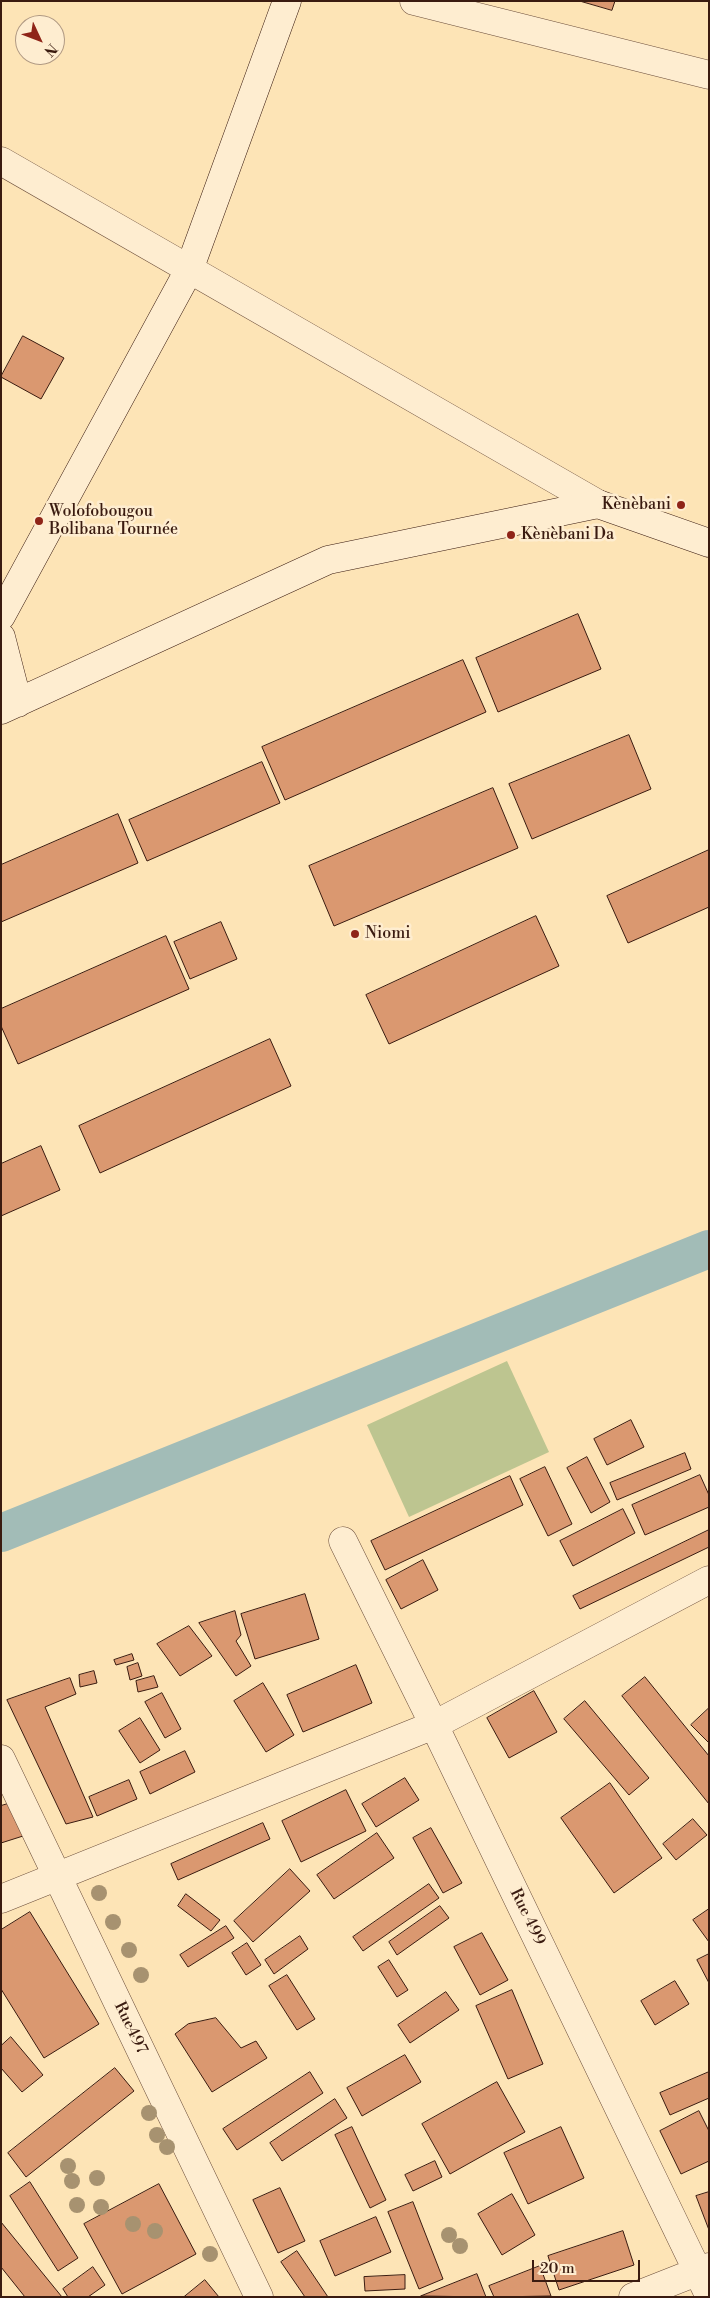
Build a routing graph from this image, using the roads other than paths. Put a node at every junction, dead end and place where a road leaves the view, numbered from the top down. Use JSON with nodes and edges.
{"nodes":[{"id":1,"x":287,"y":1,"type":"edge"},
{"id":2,"x":414,"y":1,"type":"edge"},
{"id":3,"x":709,"y":74,"type":"edge"},
{"id":4,"x":1,"y":161,"type":"edge"},
{"id":5,"x":189,"y":270,"type":"junction"},
{"id":6,"x":598,"y":504,"type":"junction"},
{"id":7,"x":709,"y":543,"type":"edge"},
{"id":8,"x":1,"y":616,"type":"edge"},
{"id":9,"x":1,"y":637,"type":"edge"},
{"id":10,"x":10,"y":706,"type":"edge"},
{"id":11,"x":343,"y":1541,"type":"dead end"},
{"id":12,"x":709,"y":1580,"type":"edge"},
{"id":13,"x":434,"y":1725,"type":"junction"},
{"id":14,"x":1,"y":1759,"type":"edge"},
{"id":15,"x":58,"y":1877,"type":"junction"},
{"id":16,"x":1,"y":1899,"type":"edge"},
{"id":17,"x":705,"y":2278,"type":"edge"},
{"id":18,"x":259,"y":2297,"type":"edge"},
{"id":19,"x":633,"y":2297,"type":"edge"}],
"edges":[{"from":1,"to":5,"type":"street"},
{"from":2,"to":3,"type":"street"},
{"from":4,"to":5,"type":"street"},
{"from":5,"to":6,"type":"street"},
{"from":5,"to":8,"type":"street"},
{"from":6,"to":7,"type":"street"},
{"from":6,"to":10,"type":"street"},
{"from":9,"to":10,"type":"street"},
{"from":11,"to":13,"type":"street","name":"Rue 499"},
{"from":12,"to":13,"type":"street"},
{"from":13,"to":15,"type":"street"},
{"from":13,"to":17,"type":"street","name":"Rue 499"},
{"from":14,"to":15,"type":"street","name":"Rue497"},
{"from":15,"to":16,"type":"street"},
{"from":15,"to":18,"type":"street","name":"Rue497"},
{"from":17,"to":19,"type":"street"}]}
